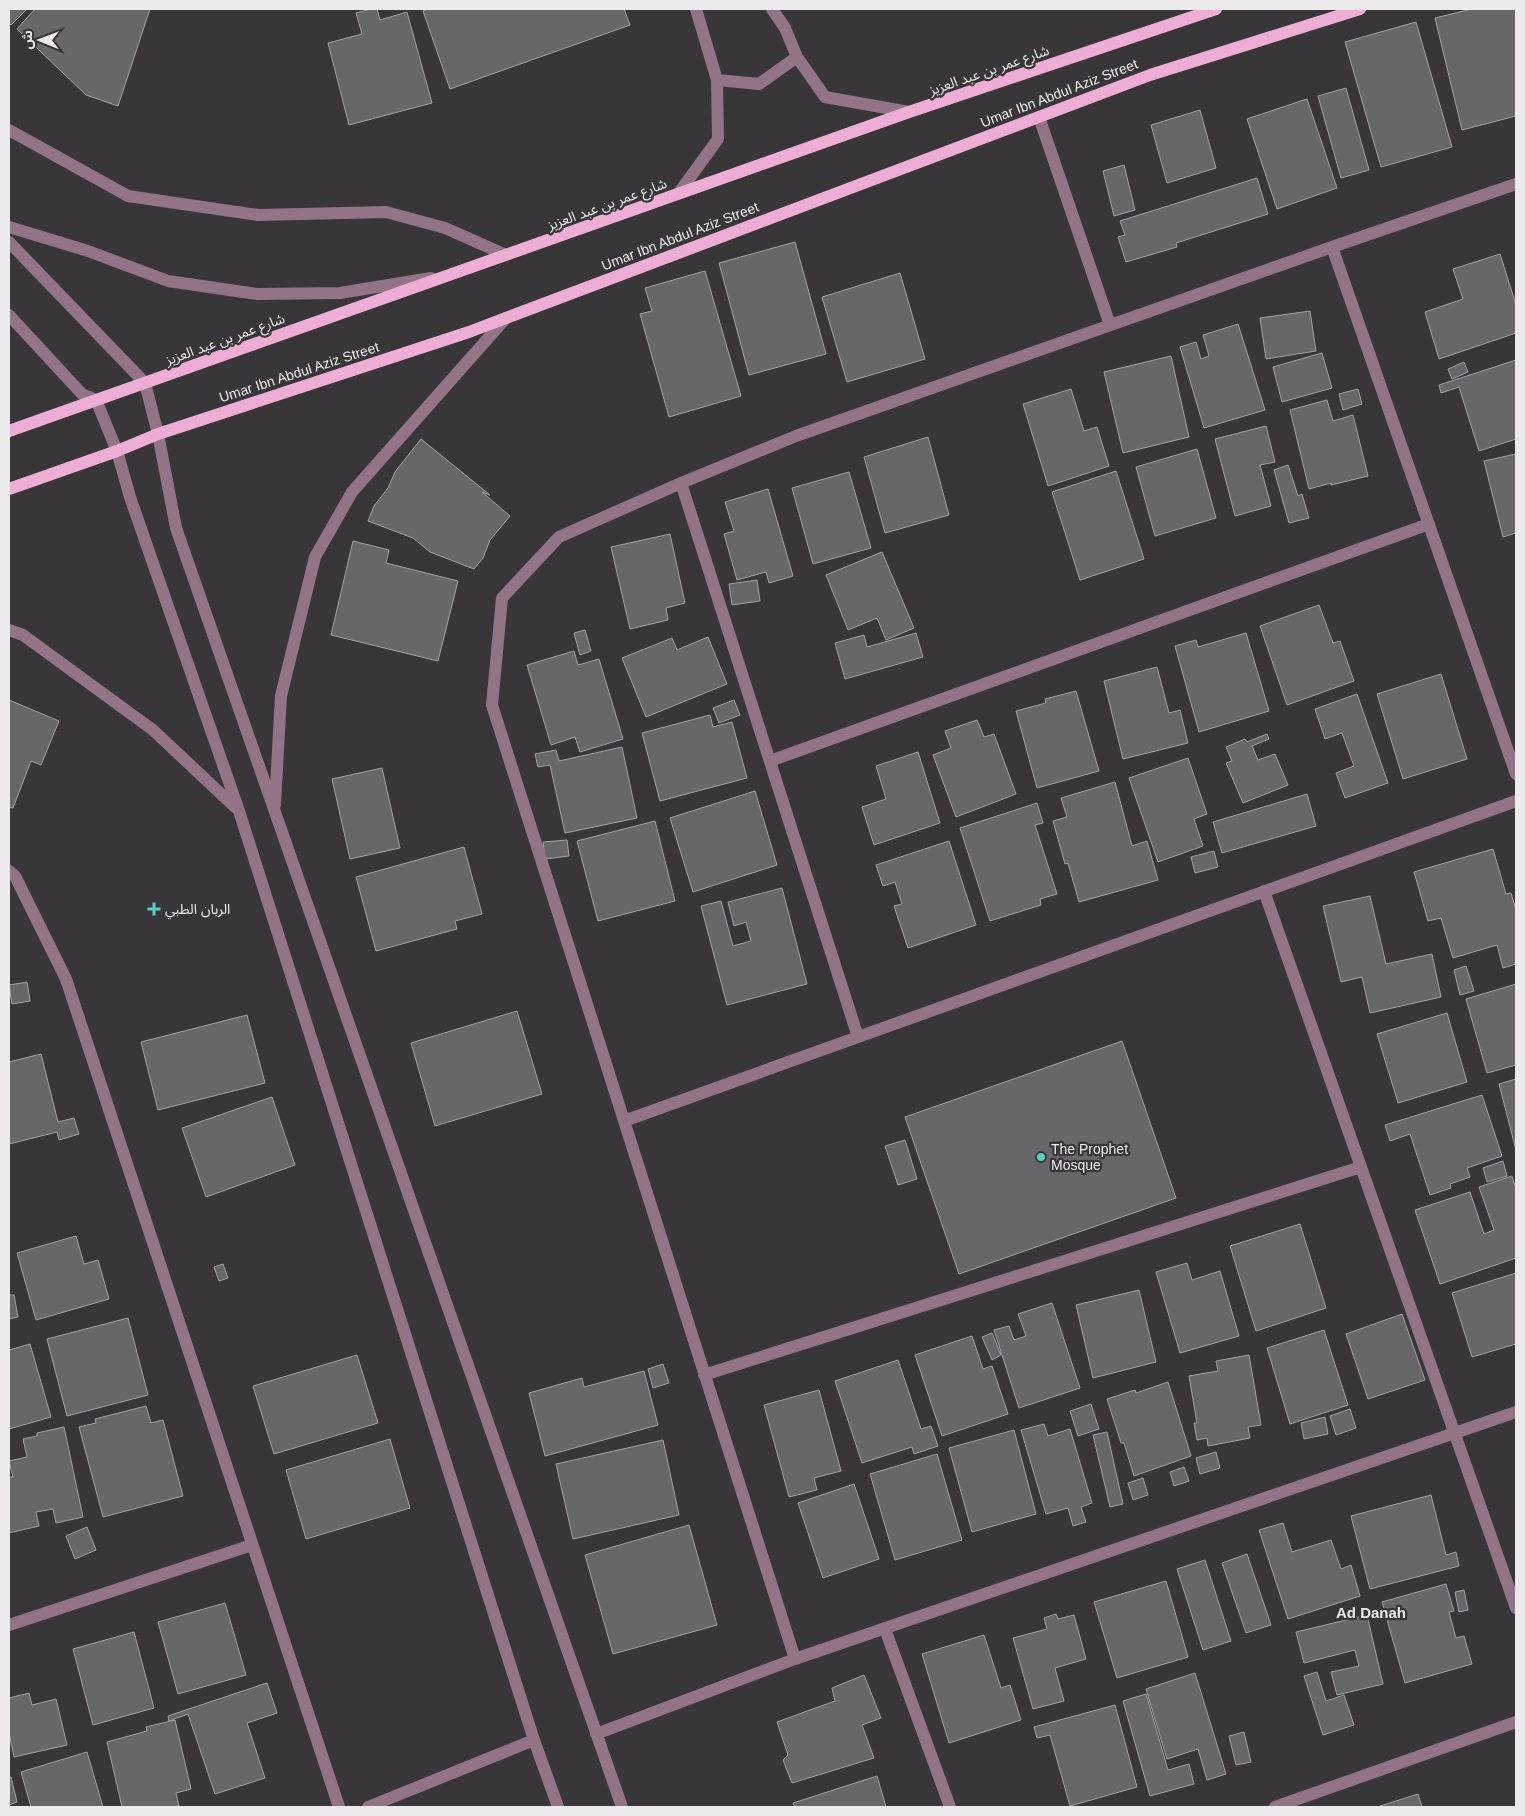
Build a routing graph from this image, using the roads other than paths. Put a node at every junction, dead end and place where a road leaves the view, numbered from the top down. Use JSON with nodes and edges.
{"nodes":[{"id":1,"x":696,"y":9,"type":"edge"},
{"id":2,"x":772,"y":9,"type":"edge"},
{"id":3,"x":1216,"y":9,"type":"edge"},
{"id":4,"x":1360,"y":9,"type":"edge"},
{"id":5,"x":798,"y":58,"type":"junction"},
{"id":6,"x":717,"y":80,"type":"junction"},
{"id":7,"x":909,"y":112,"type":"junction"},
{"id":8,"x":1039,"y":117,"type":"junction"},
{"id":9,"x":9,"y":130,"type":"edge"},
{"id":10,"x":1516,"y":184,"type":"edge"},
{"id":11,"x":678,"y":194,"type":"junction"},
{"id":12,"x":9,"y":226,"type":"edge"},
{"id":13,"x":9,"y":242,"type":"edge"},
{"id":14,"x":1332,"y":247,"type":"junction"},
{"id":15,"x":506,"y":255,"type":"junction"},
{"id":16,"x":451,"y":275,"type":"junction"},
{"id":17,"x":9,"y":316,"type":"edge"},
{"id":18,"x":506,"y":318,"type":"junction"},
{"id":19,"x":1110,"y":325,"type":"junction"},
{"id":20,"x":145,"y":383,"type":"junction"},
{"id":21,"x":96,"y":400,"type":"junction"},
{"id":22,"x":9,"y":431,"type":"edge"},
{"id":23,"x":158,"y":434,"type":"junction"},
{"id":24,"x":117,"y":451,"type":"junction"},
{"id":25,"x":682,"y":483,"type":"junction"},
{"id":26,"x":9,"y":489,"type":"edge"},
{"id":27,"x":1429,"y":524,"type":"junction"},
{"id":28,"x":9,"y":630,"type":"edge"},
{"id":29,"x":770,"y":761,"type":"junction"},
{"id":30,"x":1516,"y":774,"type":"edge"},
{"id":31,"x":1516,"y":801,"type":"edge"},
{"id":32,"x":238,"y":811,"type":"junction"},
{"id":33,"x":275,"y":813,"type":"junction"},
{"id":34,"x":9,"y":871,"type":"edge"},
{"id":35,"x":1264,"y":891,"type":"junction"},
{"id":36,"x":858,"y":1037,"type":"junction"},
{"id":37,"x":624,"y":1121,"type":"junction"},
{"id":38,"x":1361,"y":1167,"type":"junction"},
{"id":39,"x":704,"y":1375,"type":"junction"},
{"id":40,"x":1516,"y":1412,"type":"edge"},
{"id":41,"x":1454,"y":1433,"type":"junction"},
{"id":42,"x":252,"y":1545,"type":"junction"},
{"id":43,"x":1516,"y":1608,"type":"edge"},
{"id":44,"x":9,"y":1625,"type":"edge"},
{"id":45,"x":885,"y":1628,"type":"junction"},
{"id":46,"x":795,"y":1660,"type":"junction"},
{"id":47,"x":1516,"y":1722,"type":"edge"},
{"id":48,"x":596,"y":1734,"type":"junction"},
{"id":49,"x":534,"y":1740,"type":"junction"},
{"id":50,"x":339,"y":1807,"type":"edge"},
{"id":51,"x":368,"y":1807,"type":"edge"},
{"id":52,"x":558,"y":1807,"type":"edge"},
{"id":53,"x":622,"y":1807,"type":"edge"},
{"id":54,"x":950,"y":1807,"type":"edge"},
{"id":55,"x":1276,"y":1807,"type":"edge"}],
"edges":[{"from":1,"to":6,"type":"street"},
{"from":2,"to":5,"type":"street"},
{"from":3,"to":7,"type":"main road","name":"شارع عمر بن عبد العزيز"},
{"from":4,"to":8,"type":"main road","name":"Umar Ibn Abdul Aziz Street"},
{"from":5,"to":6,"type":"street"},
{"from":5,"to":7,"type":"street"},
{"from":6,"to":11,"type":"street"},
{"from":7,"to":11,"type":"main road","name":"شارع عمر بن عبد العزيز"},
{"from":8,"to":18,"type":"main road","name":"Umar Ibn Abdul Aziz Street"},
{"from":8,"to":19,"type":"street"},
{"from":9,"to":15,"type":"street"},
{"from":10,"to":14,"type":"street"},
{"from":11,"to":15,"type":"main road","name":"شارع عمر بن عبد العزيز"},
{"from":12,"to":16,"type":"street"},
{"from":13,"to":20,"type":"street"},
{"from":14,"to":19,"type":"street"},
{"from":14,"to":27,"type":"street"},
{"from":15,"to":16,"type":"main road","name":"شارع عمر بن عبد العزيز"},
{"from":16,"to":20,"type":"main road","name":"شارع عمر بن عبد العزيز"},
{"from":17,"to":21,"type":"street"},
{"from":18,"to":23,"type":"main road","name":"Umar Ibn Abdul Aziz Street"},
{"from":18,"to":33,"type":"street"},
{"from":19,"to":25,"type":"street"},
{"from":20,"to":21,"type":"main road","name":"شارع عمر بن عبد العزيز"},
{"from":20,"to":23,"type":"street"},
{"from":21,"to":22,"type":"main road","name":"شارع عمر بن عبد العزيز"},
{"from":21,"to":24,"type":"street"},
{"from":23,"to":24,"type":"main road","name":"Umar Ibn Abdul Aziz Street"},
{"from":23,"to":33,"type":"street"},
{"from":24,"to":26,"type":"main road","name":"Umar Ibn Abdul Aziz Street"},
{"from":24,"to":32,"type":"street"},
{"from":25,"to":29,"type":"street"},
{"from":25,"to":37,"type":"street"},
{"from":27,"to":29,"type":"street"},
{"from":27,"to":30,"type":"street"},
{"from":28,"to":32,"type":"street"},
{"from":29,"to":36,"type":"street"},
{"from":31,"to":35,"type":"street"},
{"from":32,"to":49,"type":"street"},
{"from":33,"to":48,"type":"street"},
{"from":34,"to":42,"type":"street"},
{"from":35,"to":36,"type":"street"},
{"from":35,"to":38,"type":"street"},
{"from":36,"to":37,"type":"street"},
{"from":37,"to":39,"type":"street"},
{"from":38,"to":39,"type":"street"},
{"from":38,"to":41,"type":"street"},
{"from":39,"to":46,"type":"street"},
{"from":40,"to":41,"type":"street"},
{"from":41,"to":43,"type":"street"},
{"from":41,"to":45,"type":"street"},
{"from":42,"to":44,"type":"street"},
{"from":42,"to":50,"type":"street"},
{"from":45,"to":46,"type":"street"},
{"from":45,"to":54,"type":"street"},
{"from":46,"to":48,"type":"street"},
{"from":47,"to":55,"type":"street"},
{"from":48,"to":53,"type":"street"},
{"from":49,"to":51,"type":"street"},
{"from":49,"to":52,"type":"street"}]}
